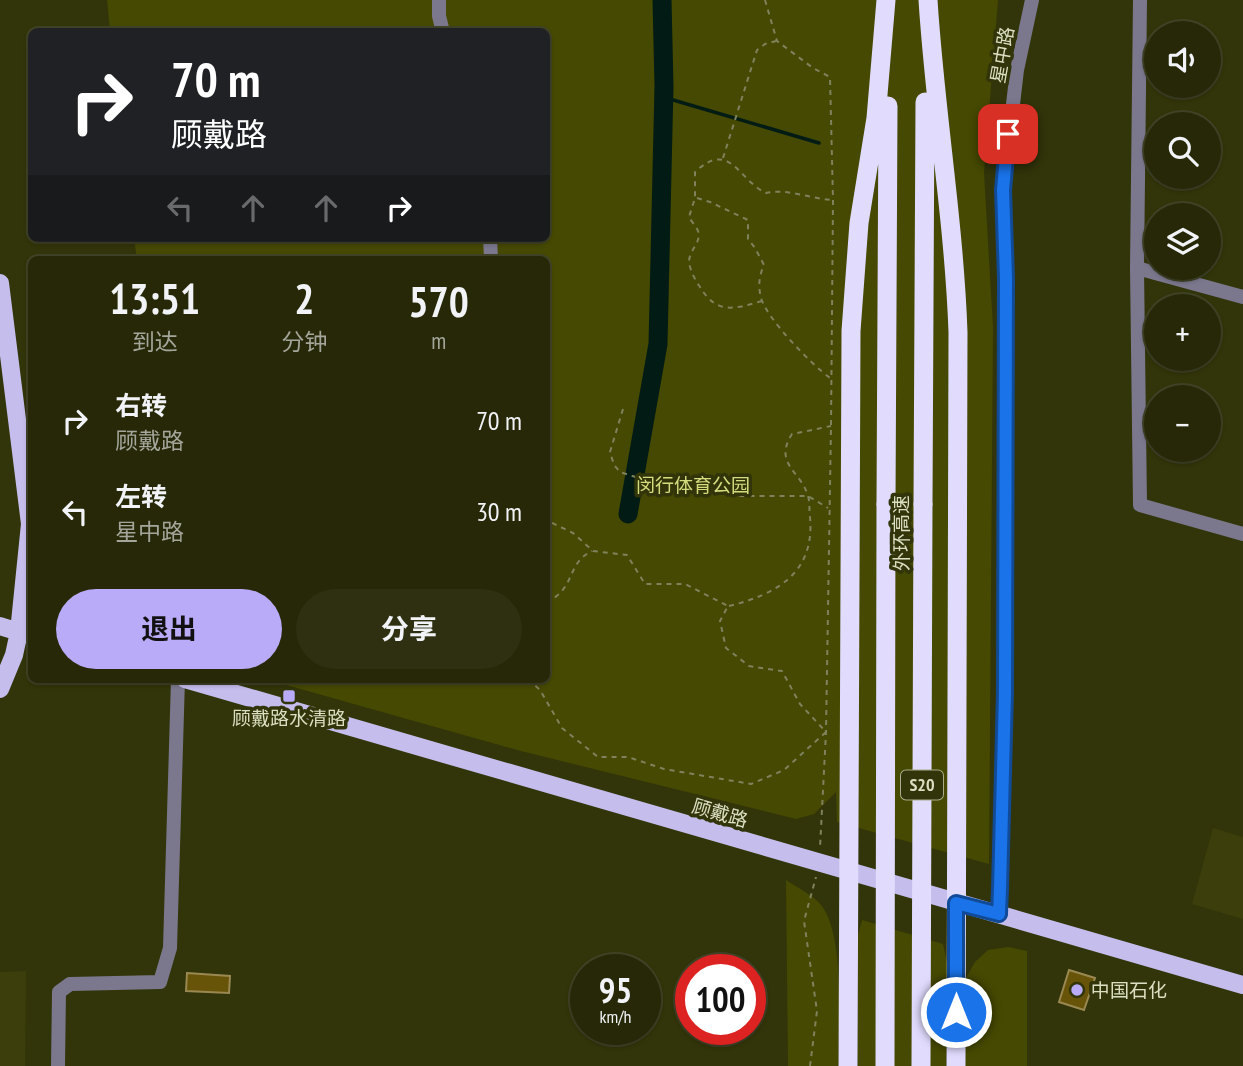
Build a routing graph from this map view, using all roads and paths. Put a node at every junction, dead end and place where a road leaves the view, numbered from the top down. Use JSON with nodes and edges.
{"nodes":[{"id":1,"x":439,"y":0,"type":"edge"},
{"id":2,"x":765,"y":0,"type":"edge"},
{"id":3,"x":887,"y":0,"type":"edge"},
{"id":4,"x":927,"y":0,"type":"edge"},
{"id":5,"x":1032,"y":0,"type":"edge"},
{"id":6,"x":1140,"y":0,"type":"edge"},
{"id":7,"x":442,"y":28,"type":"edge"},
{"id":8,"x":777,"y":41,"type":"junction"},
{"id":9,"x":723,"y":159,"type":"junction"},
{"id":10,"x":695,"y":198,"type":"junction"},
{"id":11,"x":833,"y":200,"type":"junction"},
{"id":12,"x":1137,"y":268,"type":"junction"},
{"id":13,"x":0,"y":283,"type":"edge"},
{"id":14,"x":1243,"y":297,"type":"edge"},
{"id":15,"x":762,"y":301,"type":"junction"},
{"id":16,"x":831,"y":378,"type":"junction"},
{"id":17,"x":623,"y":409,"type":"dead end"},
{"id":18,"x":831,"y":426,"type":"junction"},
{"id":19,"x":808,"y":496,"type":"junction"},
{"id":20,"x":28,"y":508,"type":"edge"},
{"id":21,"x":828,"y":508,"type":"junction"},
{"id":22,"x":550,"y":522,"type":"edge"},
{"id":23,"x":1243,"y":534,"type":"edge"},
{"id":24,"x":593,"y":551,"type":"junction"},
{"id":25,"x":28,"y":568,"type":"edge"},
{"id":26,"x":550,"y":599,"type":"edge"},
{"id":27,"x":727,"y":606,"type":"junction"},
{"id":28,"x":0,"y":626,"type":"edge"},
{"id":29,"x":25,"y":634,"type":"edge"},
{"id":30,"x":0,"y":662,"type":"edge"},
{"id":31,"x":178,"y":683,"type":"edge"},
{"id":32,"x":199,"y":683,"type":"edge"},
{"id":33,"x":532,"y":683,"type":"edge"},
{"id":34,"x":0,"y":689,"type":"edge"},
{"id":35,"x":826,"y":732,"type":"junction"},
{"id":36,"x":819,"y":864,"type":"junction"},
{"id":37,"x":847,"y":872,"type":"junction"},
{"id":38,"x":956,"y":903,"type":"junction"},
{"id":39,"x":999,"y":914,"type":"junction"},
{"id":40,"x":1243,"y":985,"type":"edge"},
{"id":41,"x":58,"y":1066,"type":"edge"},
{"id":42,"x":810,"y":1066,"type":"edge"},
{"id":43,"x":848,"y":1066,"type":"edge"},
{"id":44,"x":884,"y":1066,"type":"edge"},
{"id":45,"x":921,"y":1066,"type":"edge"},
{"id":46,"x":956,"y":1066,"type":"edge"}],
"edges":[{"from":1,"to":7,"type":"street"},
{"from":2,"to":8,"type":"path"},
{"from":3,"to":37,"type":"highway"},
{"from":3,"to":44,"type":"highway","name":"外环高速","number":"S20","bridge":true},
{"from":4,"to":38,"type":"highway"},
{"from":4,"to":45,"type":"highway","name":"外环高速","number":"S20","bridge":true},
{"from":5,"to":39,"type":"street","name":"星中路"},
{"from":6,"to":12,"type":"street"},
{"from":8,"to":9,"type":"path"},
{"from":8,"to":11,"type":"path"},
{"from":9,"to":10,"type":"path"},
{"from":9,"to":11,"type":"path"},
{"from":10,"to":15,"type":"path"},
{"from":10,"to":15,"type":"path"},
{"from":11,"to":16,"type":"path"},
{"from":12,"to":14,"type":"street"},
{"from":12,"to":23,"type":"street"},
{"from":13,"to":20,"type":"main road"},
{"from":15,"to":16,"type":"path"},
{"from":16,"to":18,"type":"path"},
{"from":17,"to":19,"type":"path"},
{"from":18,"to":19,"type":"path"},
{"from":18,"to":21,"type":"path"},
{"from":19,"to":21,"type":"path"},
{"from":19,"to":27,"type":"path"},
{"from":21,"to":35,"type":"path"},
{"from":22,"to":24,"type":"path"},
{"from":24,"to":26,"type":"path"},
{"from":24,"to":27,"type":"path"},
{"from":25,"to":29,"type":"main road"},
{"from":27,"to":35,"type":"path"},
{"from":28,"to":29,"type":"main road"},
{"from":29,"to":30,"type":"main road"},
{"from":29,"to":34,"type":"main road"},
{"from":31,"to":41,"type":"street"},
{"from":32,"to":36,"type":"main road","name":"顾戴路"},
{"from":33,"to":35,"type":"path"},
{"from":35,"to":36,"type":"path"},
{"from":36,"to":37,"type":"main road","name":"顾戴路"},
{"from":36,"to":42,"type":"path"},
{"from":37,"to":38,"type":"main road","name":"顾戴路"},
{"from":37,"to":43,"type":"highway"},
{"from":38,"to":39,"type":"main road","name":"顾戴路"},
{"from":38,"to":46,"type":"highway"},
{"from":39,"to":40,"type":"main road","name":"顾戴路"}]}
